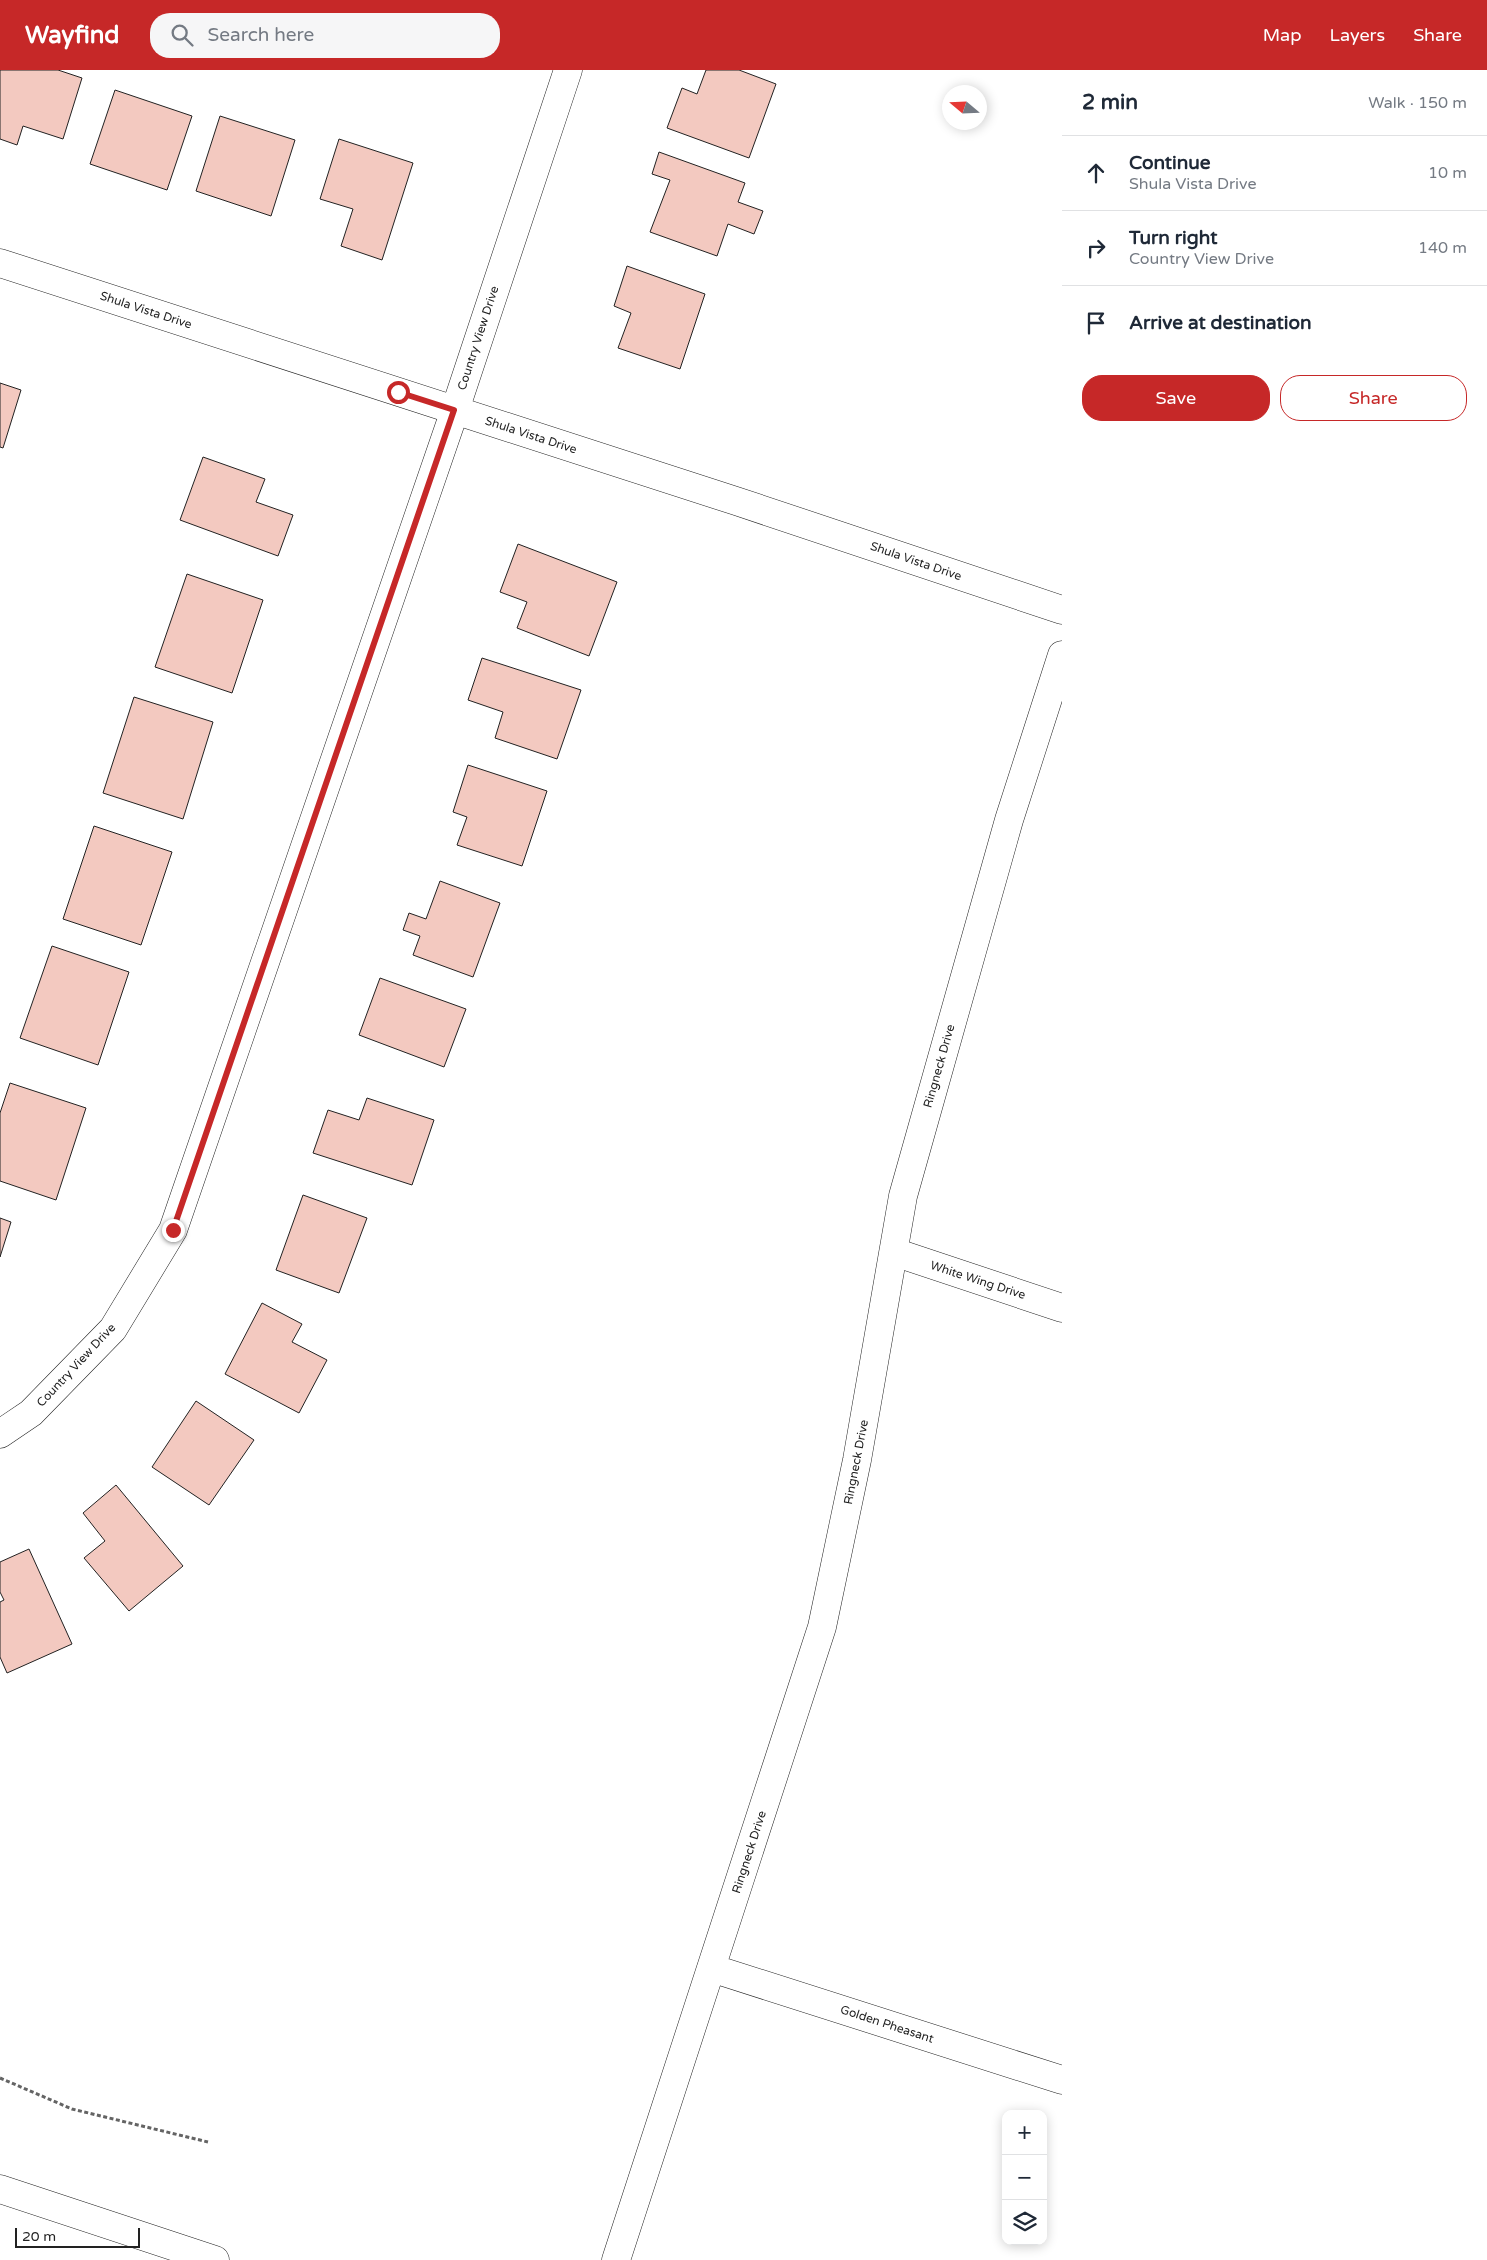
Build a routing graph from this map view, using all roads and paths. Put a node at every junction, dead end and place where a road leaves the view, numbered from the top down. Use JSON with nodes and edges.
{"nodes":[{"id":1,"x":568,"y":70,"type":"edge"},
{"id":2,"x":0,"y":262,"type":"edge"},
{"id":3,"x":454,"y":410,"type":"junction"},
{"id":4,"x":1062,"y":610,"type":"edge"},
{"id":5,"x":1062,"y":655,"type":"edge"},
{"id":6,"x":894,"y":1252,"type":"junction"},
{"id":7,"x":1062,"y":1308,"type":"edge"},
{"id":8,"x":0,"y":1434,"type":"edge"},
{"id":9,"x":711,"y":1968,"type":"junction"},
{"id":10,"x":0,"y":2078,"type":"edge"},
{"id":11,"x":1062,"y":2080,"type":"edge"},
{"id":12,"x":208,"y":2142,"type":"dead end"},
{"id":13,"x":0,"y":2189,"type":"edge"},
{"id":14,"x":215,"y":2260,"type":"edge"},
{"id":15,"x":616,"y":2260,"type":"edge"}],
"edges":[{"from":1,"to":3,"type":"street","name":"Country View Drive"},
{"from":2,"to":3,"type":"street","name":"Shula Vista Drive"},
{"from":3,"to":4,"type":"street","name":"Shula Vista Drive"},
{"from":3,"to":8,"type":"street","name":"Country View Drive"},
{"from":5,"to":6,"type":"street","name":"Ringneck Drive"},
{"from":6,"to":7,"type":"street","name":"White Wing Drive"},
{"from":6,"to":9,"type":"street","name":"Ringneck Drive"},
{"from":9,"to":11,"type":"street","name":"Golden Pheasant"},
{"from":9,"to":15,"type":"street","name":"Ringneck Drive"},
{"from":10,"to":12,"type":"path"},
{"from":13,"to":14,"type":"street"}]}
